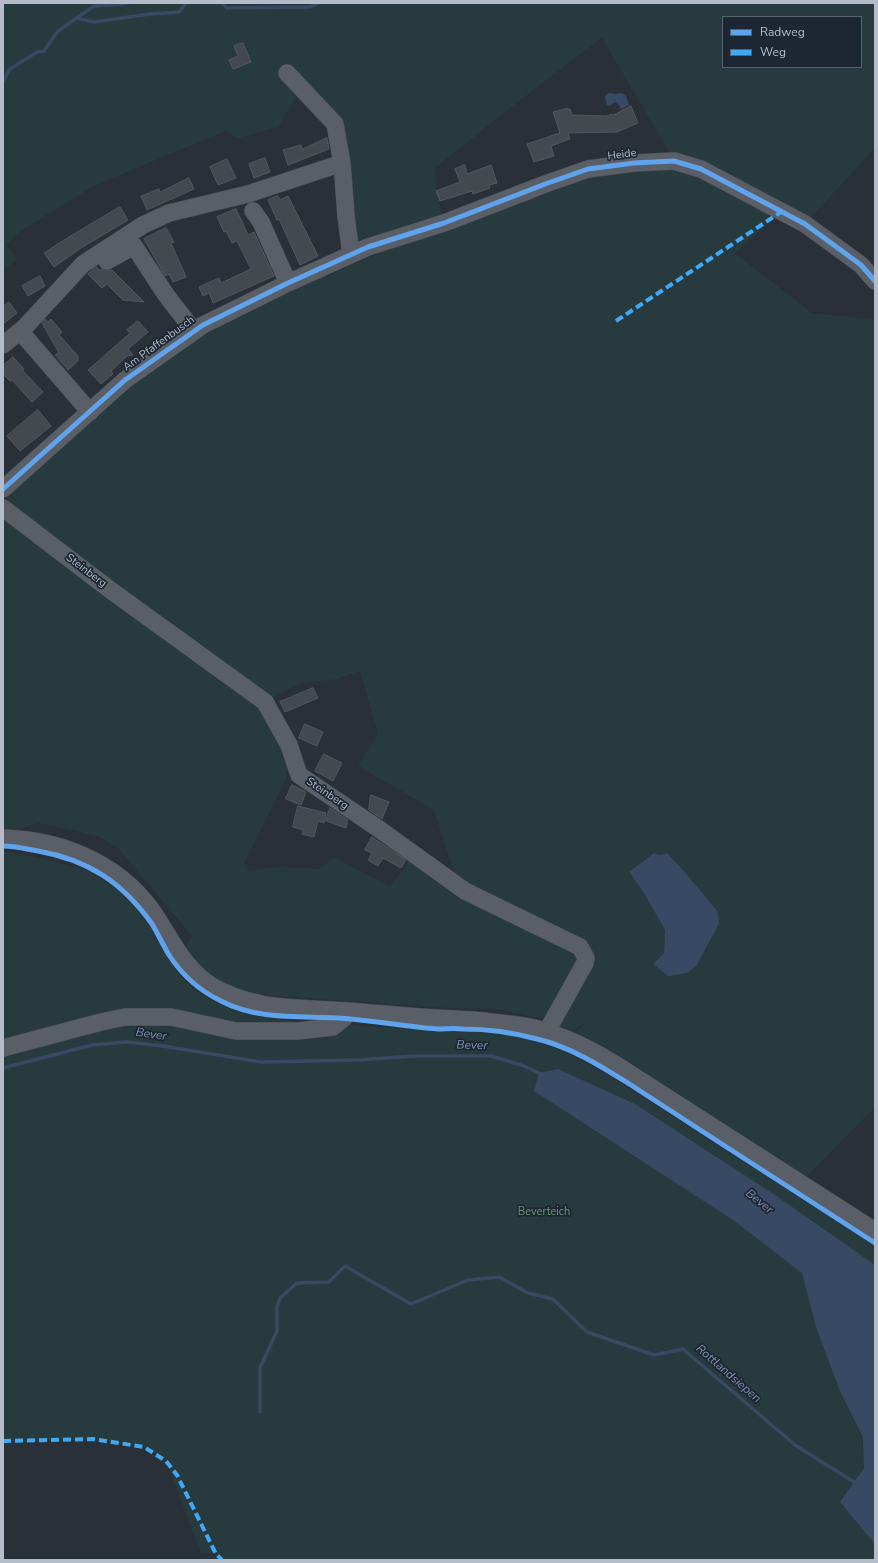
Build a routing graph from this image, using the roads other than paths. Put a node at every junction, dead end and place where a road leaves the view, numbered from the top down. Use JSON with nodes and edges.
{"nodes":[{"id":1,"x":287,"y":73,"type":"dead end"},
{"id":2,"x":342,"y":163,"type":"junction"},
{"id":3,"x":253,"y":211,"type":"dead end"},
{"id":4,"x":351,"y":254,"type":"junction"},
{"id":5,"x":107,"y":261,"type":"dead end"},
{"id":6,"x":875,"y":281,"type":"edge"},
{"id":7,"x":288,"y":283,"type":"junction"},
{"id":8,"x":194,"y":331,"type":"junction"},
{"id":9,"x":26,"y":338,"type":"dead end"},
{"id":10,"x":3,"y":345,"type":"edge"},
{"id":11,"x":90,"y":412,"type":"junction"},
{"id":12,"x":3,"y":489,"type":"edge"},
{"id":13,"x":3,"y":508,"type":"edge"},
{"id":14,"x":3,"y":838,"type":"edge"},
{"id":15,"x":346,"y":1011,"type":"junction"},
{"id":16,"x":547,"y":1031,"type":"junction"},
{"id":17,"x":3,"y":1048,"type":"edge"},
{"id":18,"x":875,"y":1232,"type":"edge"}],
"edges":[{"from":1,"to":2,"type":"street"},
{"from":2,"to":4,"type":"street"},
{"from":2,"to":10,"type":"street"},
{"from":3,"to":7,"type":"street"},
{"from":4,"to":6,"type":"street","name":"Heide"},
{"from":4,"to":7,"type":"street","name":"Am Pfaffenbusch"},
{"from":5,"to":8,"type":"street"},
{"from":7,"to":8,"type":"street","name":"Am Pfaffenbusch"},
{"from":8,"to":11,"type":"street","name":"Am Pfaffenbusch"},
{"from":9,"to":11,"type":"street"},
{"from":11,"to":12,"type":"street","name":"Am Pfaffenbusch"},
{"from":13,"to":16,"type":"street","name":"Steinberg"},
{"from":14,"to":15,"type":"street"},
{"from":15,"to":16,"type":"street"},
{"from":15,"to":17,"type":"street"},
{"from":16,"to":18,"type":"street"}]}
